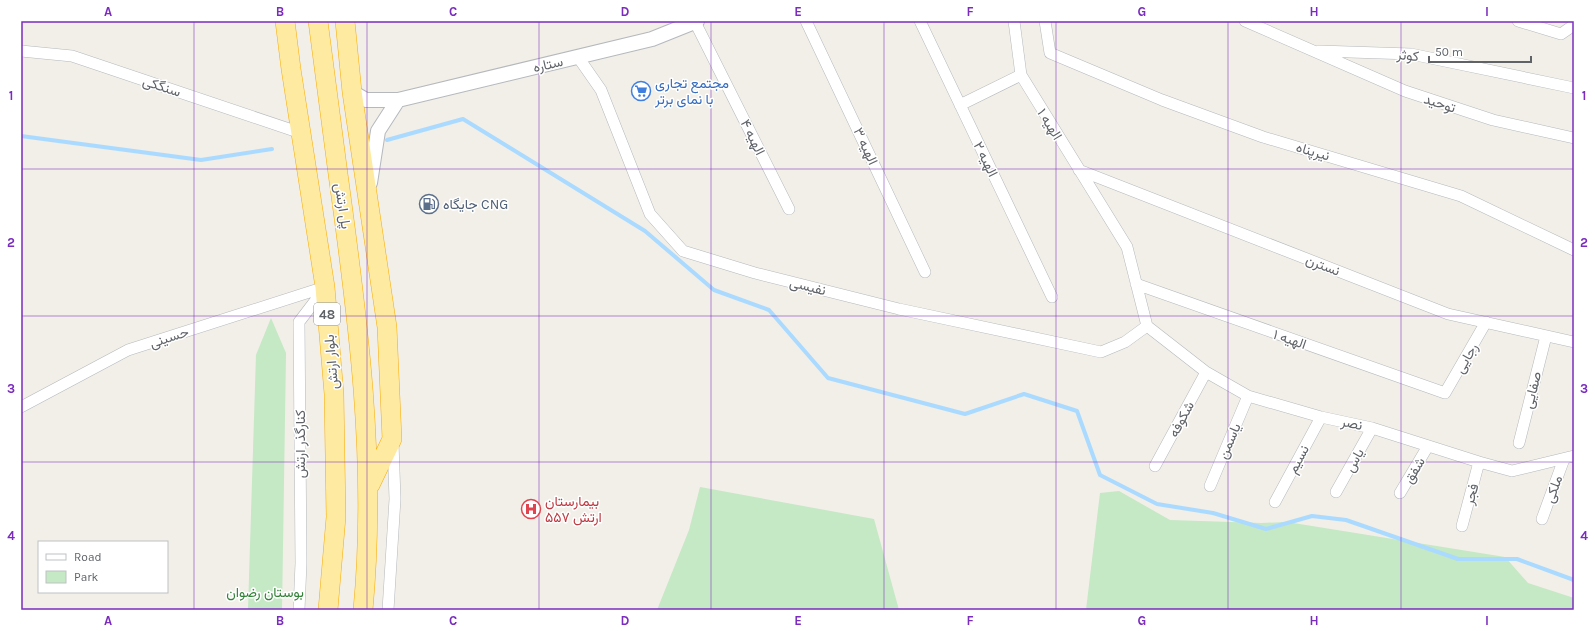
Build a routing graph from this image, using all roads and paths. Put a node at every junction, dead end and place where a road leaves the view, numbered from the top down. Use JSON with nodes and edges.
{"nodes":[{"id":1,"x":286,"y":21,"type":"edge"},
{"id":2,"x":318,"y":21,"type":"edge"},
{"id":3,"x":332,"y":21,"type":"edge"},
{"id":4,"x":345,"y":21,"type":"edge"},
{"id":5,"x":696,"y":21,"type":"edge"},
{"id":6,"x":806,"y":21,"type":"edge"},
{"id":7,"x":920,"y":21,"type":"edge"},
{"id":8,"x":1014,"y":21,"type":"edge"},
{"id":9,"x":1045,"y":21,"type":"edge"},
{"id":10,"x":1245,"y":21,"type":"edge"},
{"id":11,"x":1518,"y":21,"type":"edge"},
{"id":12,"x":1574,"y":24,"type":"edge"},
{"id":13,"x":21,"y":51,"type":"edge"},
{"id":14,"x":1313,"y":51,"type":"junction"},
{"id":15,"x":578,"y":57,"type":"junction"},
{"id":16,"x":1021,"y":75,"type":"junction"},
{"id":17,"x":1574,"y":88,"type":"edge"},
{"id":18,"x":352,"y":92,"type":"junction"},
{"id":19,"x":398,"y":100,"type":"junction"},
{"id":20,"x":960,"y":105,"type":"junction"},
{"id":21,"x":301,"y":133,"type":"junction"},
{"id":22,"x":1574,"y":138,"type":"edge"},
{"id":23,"x":1079,"y":170,"type":"junction"},
{"id":24,"x":338,"y":175,"type":"junction"},
{"id":25,"x":368,"y":196,"type":"junction"},
{"id":26,"x":788,"y":209,"type":"dead end"},
{"id":27,"x":1574,"y":250,"type":"edge"},
{"id":28,"x":925,"y":272,"type":"dead end"},
{"id":29,"x":1136,"y":284,"type":"junction"},
{"id":30,"x":325,"y":287,"type":"junction"},
{"id":31,"x":1052,"y":297,"type":"dead end"},
{"id":32,"x":1486,"y":322,"type":"junction"},
{"id":33,"x":1147,"y":326,"type":"junction"},
{"id":34,"x":1546,"y":336,"type":"junction"},
{"id":35,"x":1574,"y":342,"type":"edge"},
{"id":36,"x":1206,"y":372,"type":"junction"},
{"id":37,"x":1445,"y":393,"type":"joint"},
{"id":38,"x":1248,"y":396,"type":"junction"},
{"id":39,"x":21,"y":407,"type":"edge"},
{"id":40,"x":1321,"y":417,"type":"junction"},
{"id":41,"x":1372,"y":428,"type":"junction"},
{"id":42,"x":392,"y":439,"type":"junction"},
{"id":43,"x":1519,"y":443,"type":"dead end"},
{"id":44,"x":1428,"y":446,"type":"junction"},
{"id":45,"x":1569,"y":458,"type":"edge"},
{"id":46,"x":1479,"y":462,"type":"junction"},
{"id":47,"x":1155,"y":466,"type":"dead end"},
{"id":48,"x":1210,"y":486,"type":"dead end"},
{"id":49,"x":369,"y":489,"type":"junction"},
{"id":50,"x":1336,"y":492,"type":"dead end"},
{"id":51,"x":1400,"y":493,"type":"dead end"},
{"id":52,"x":1275,"y":502,"type":"dead end"},
{"id":53,"x":1542,"y":519,"type":"dead end"},
{"id":54,"x":1462,"y":526,"type":"dead end"},
{"id":55,"x":299,"y":610,"type":"edge"},
{"id":56,"x":328,"y":610,"type":"edge"},
{"id":57,"x":363,"y":610,"type":"edge"},
{"id":58,"x":388,"y":610,"type":"edge"}],
"edges":[{"from":1,"to":21,"type":"highway","name":"بلوار ارتش","number":"48"},
{"from":2,"to":24,"type":"highway"},
{"from":3,"to":24,"type":"highway","number":"48"},
{"from":4,"to":18,"type":"highway"},
{"from":5,"to":15,"type":"street","name":"ستاره"},
{"from":5,"to":26,"type":"street","name":"الهیه ۴"},
{"from":6,"to":28,"type":"street","name":"الهیه ۳"},
{"from":7,"to":20,"type":"street","name":"الهیه ۲"},
{"from":8,"to":16,"type":"street","name":"الهیه ۱"},
{"from":9,"to":27,"type":"street","name":"نیرپناه"},
{"from":10,"to":14,"type":"street","name":"کوثر"},
{"from":11,"to":12,"type":"street"},
{"from":13,"to":21,"type":"street","name":"سنگکی"},
{"from":14,"to":17,"type":"street","name":"کوثر"},
{"from":14,"to":22,"type":"street","name":"توحید"},
{"from":15,"to":19,"type":"street","name":"ستاره"},
{"from":15,"to":33,"type":"street","name":"نفیسی"},
{"from":16,"to":20,"type":"street"},
{"from":16,"to":23,"type":"street","name":"الهیه ۱"},
{"from":18,"to":19,"type":"street","name":"ستاره"},
{"from":18,"to":25,"type":"highway"},
{"from":19,"to":25,"type":"street"},
{"from":20,"to":31,"type":"street","name":"الهیه ۲"},
{"from":21,"to":30,"type":"highway","name":"بلوار ارتش","number":"48"},
{"from":23,"to":29,"type":"street","name":"الهیه ۱"},
{"from":23,"to":32,"type":"street","name":"نسترن"},
{"from":24,"to":49,"type":"highway","name":"پل ارتش","number":"48"},
{"from":25,"to":42,"type":"highway"},
{"from":29,"to":33,"type":"street","name":"الهیه ۱"},
{"from":29,"to":37,"type":"street","name":"الهیه ۱"},
{"from":30,"to":39,"type":"street","name":"حسینی"},
{"from":30,"to":55,"type":"street","name":"کنارگذر ارتش"},
{"from":30,"to":56,"type":"highway","name":"بلوار ارتش","number":"48"},
{"from":32,"to":34,"type":"street","name":"نسترن"},
{"from":32,"to":37,"type":"street","name":"رجایی"},
{"from":33,"to":36,"type":"street","name":"نصر"},
{"from":34,"to":35,"type":"street","name":"نسترن"},
{"from":34,"to":43,"type":"street","name":"صفایی"},
{"from":36,"to":38,"type":"street","name":"نصر"},
{"from":36,"to":47,"type":"street","name":"شکوفه"},
{"from":38,"to":40,"type":"street","name":"نصر"},
{"from":38,"to":48,"type":"street","name":"یاسمن"},
{"from":40,"to":41,"type":"street","name":"نصر"},
{"from":40,"to":52,"type":"street","name":"نسیم"},
{"from":41,"to":44,"type":"street","name":"نصر"},
{"from":41,"to":50,"type":"street","name":"یاس"},
{"from":42,"to":49,"type":"highway"},
{"from":42,"to":58,"type":"street"},
{"from":44,"to":46,"type":"street","name":"نصر"},
{"from":44,"to":51,"type":"street","name":"شفق"},
{"from":45,"to":46,"type":"street","name":"نصر"},
{"from":45,"to":53,"type":"street","name":"ملکی"},
{"from":46,"to":54,"type":"street","name":"فجر"},
{"from":49,"to":57,"type":"highway","number":"48"}]}
